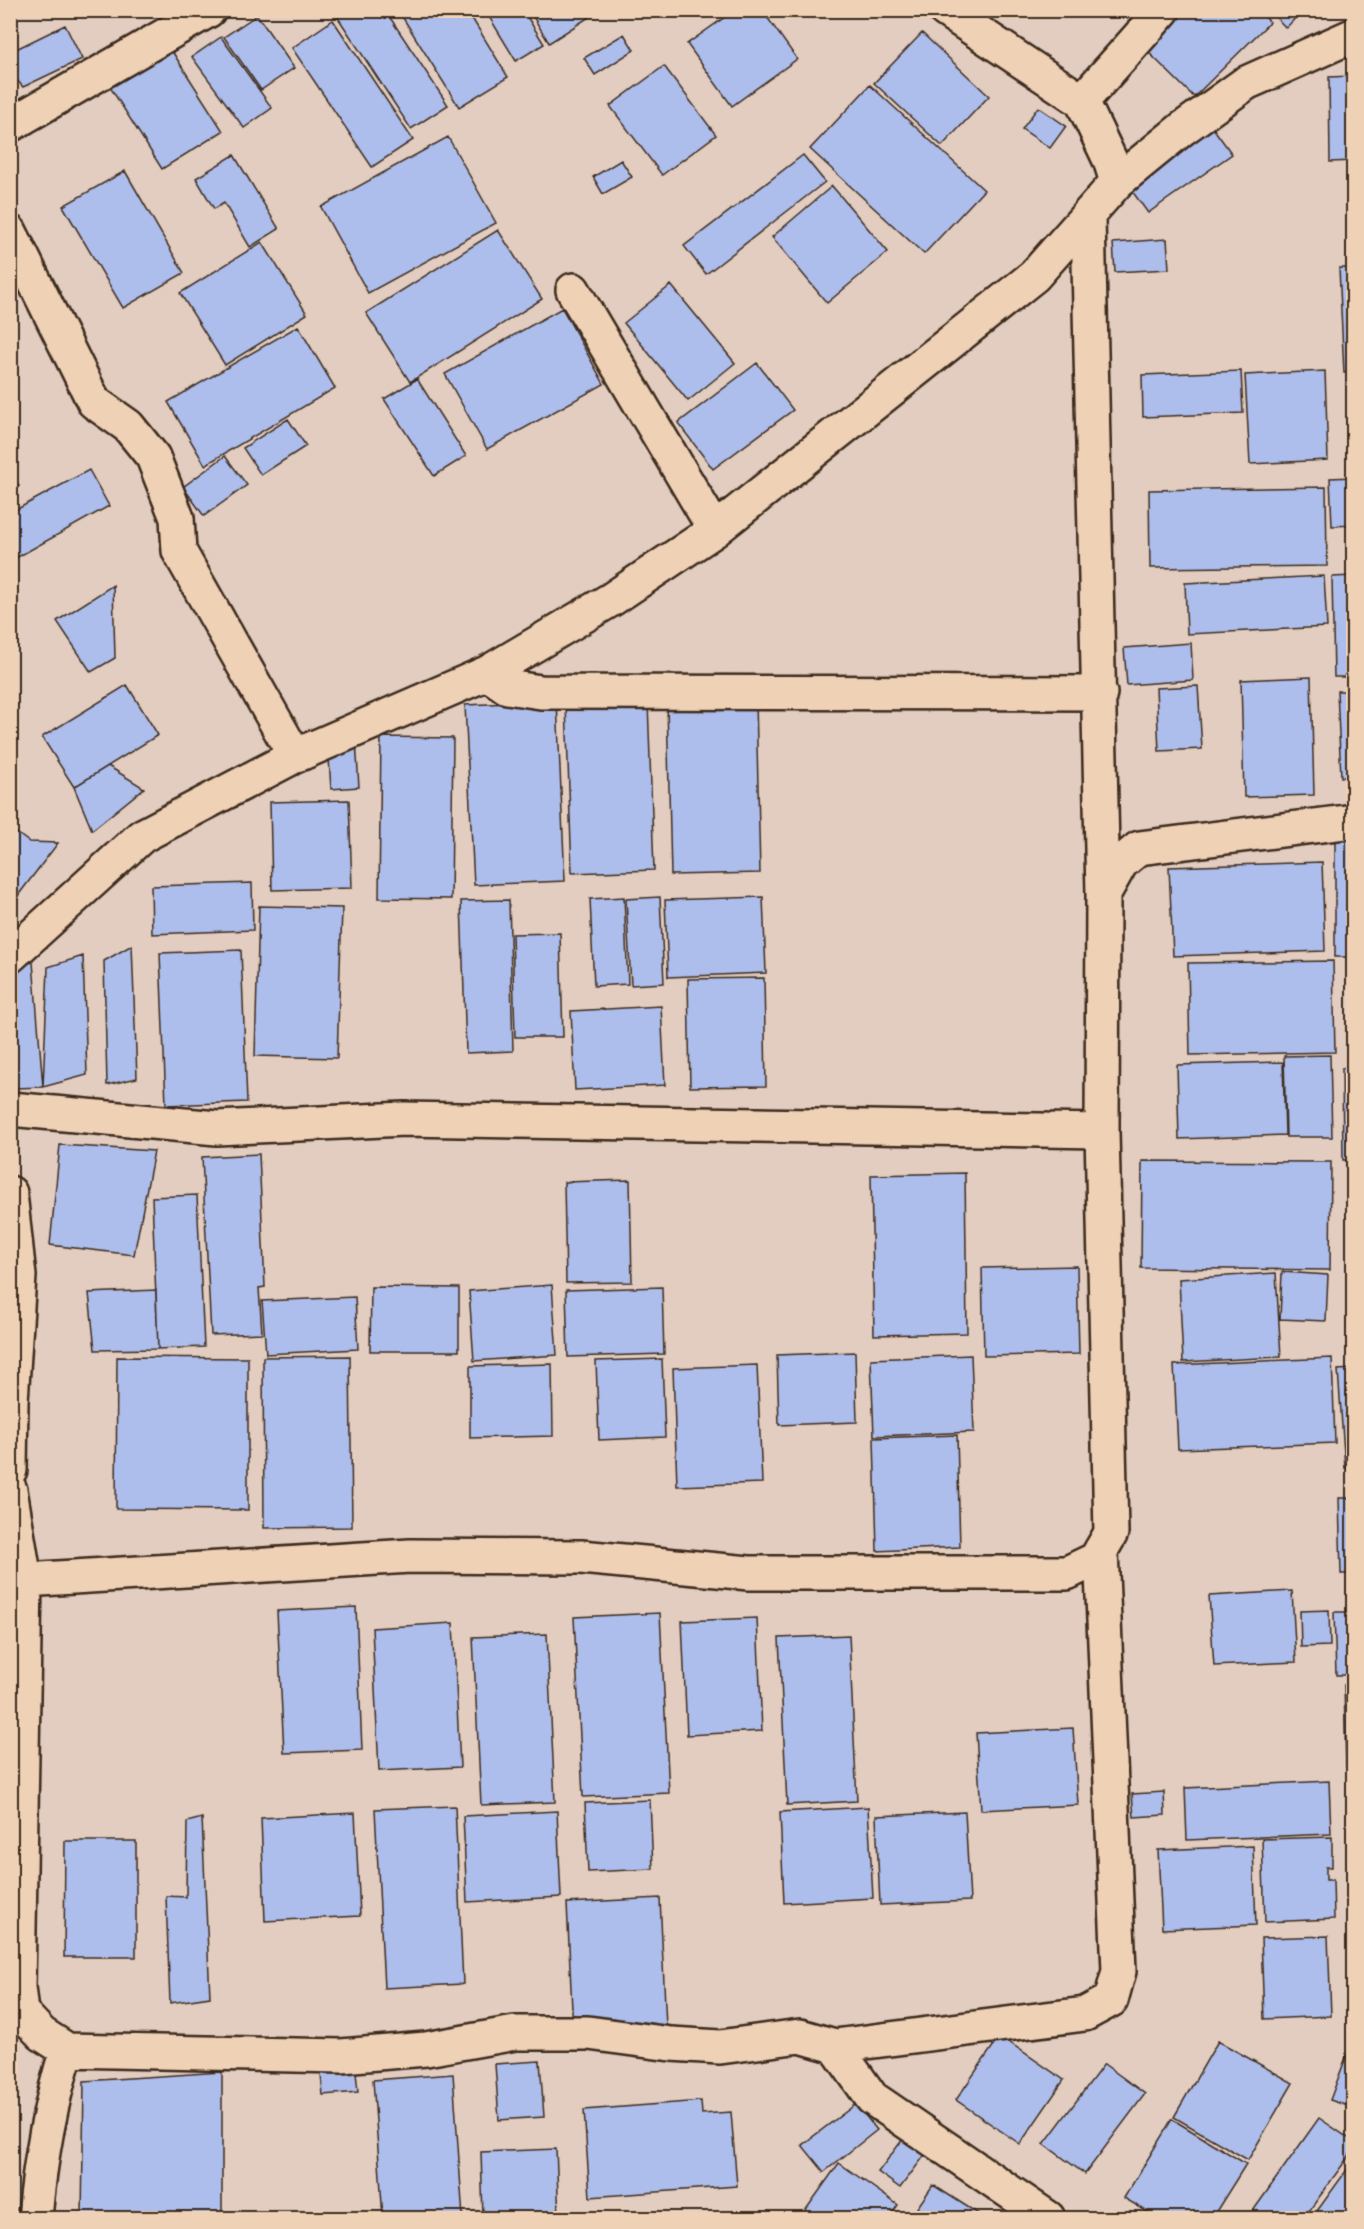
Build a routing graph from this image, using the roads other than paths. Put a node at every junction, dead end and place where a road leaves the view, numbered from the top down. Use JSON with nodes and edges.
{"nodes":[{"id":1,"x":209,"y":10,"type":"edge"},
{"id":2,"x":945,"y":10,"type":"edge"},
{"id":3,"x":1162,"y":10,"type":"edge"},
{"id":4,"x":1353,"y":35,"type":"edge"},
{"id":5,"x":1082,"y":101,"type":"junction"},
{"id":6,"x":10,"y":125,"type":"edge"},
{"id":7,"x":1117,"y":182,"type":"junction"},
{"id":8,"x":1088,"y":217,"type":"junction"},
{"id":9,"x":10,"y":232,"type":"edge"},
{"id":10,"x":573,"y":290,"type":"dead end"},
{"id":11,"x":715,"y":530,"type":"junction"},
{"id":12,"x":487,"y":673,"type":"junction"},
{"id":13,"x":1100,"y":693,"type":"junction"},
{"id":14,"x":295,"y":756,"type":"junction"},
{"id":15,"x":1353,"y":821,"type":"edge"},
{"id":16,"x":1103,"y":895,"type":"junction"},
{"id":17,"x":10,"y":957,"type":"edge"},
{"id":18,"x":10,"y":1109,"type":"edge"},
{"id":19,"x":1101,"y":1131,"type":"junction"},
{"id":20,"x":10,"y":1193,"type":"edge"},
{"id":21,"x":10,"y":1470,"type":"edge"},
{"id":22,"x":10,"y":1490,"type":"edge"},
{"id":23,"x":1101,"y":1550,"type":"junction"},
{"id":24,"x":25,"y":1580,"type":"junction"},
{"id":25,"x":835,"y":2046,"type":"junction"},
{"id":26,"x":67,"y":2050,"type":"junction"},
{"id":27,"x":35,"y":2218,"type":"edge"},
{"id":28,"x":1048,"y":2218,"type":"edge"}],
"edges":[{"from":1,"to":6,"type":"street"},
{"from":2,"to":5,"type":"street"},
{"from":3,"to":5,"type":"street"},
{"from":4,"to":7,"type":"street"},
{"from":5,"to":7,"type":"street"},
{"from":7,"to":8,"type":"street"},
{"from":8,"to":11,"type":"street"},
{"from":8,"to":13,"type":"street"},
{"from":9,"to":14,"type":"street"},
{"from":10,"to":11,"type":"street"},
{"from":11,"to":12,"type":"street"},
{"from":12,"to":13,"type":"street"},
{"from":12,"to":14,"type":"street"},
{"from":13,"to":16,"type":"street"},
{"from":14,"to":17,"type":"street"},
{"from":15,"to":16,"type":"street"},
{"from":16,"to":19,"type":"street"},
{"from":18,"to":19,"type":"street"},
{"from":19,"to":23,"type":"street"},
{"from":20,"to":21,"type":"street"},
{"from":22,"to":24,"type":"street"},
{"from":23,"to":24,"type":"street"},
{"from":23,"to":25,"type":"street"},
{"from":24,"to":26,"type":"street"},
{"from":25,"to":26,"type":"street"},
{"from":25,"to":28,"type":"street"},
{"from":26,"to":27,"type":"street"}]}
